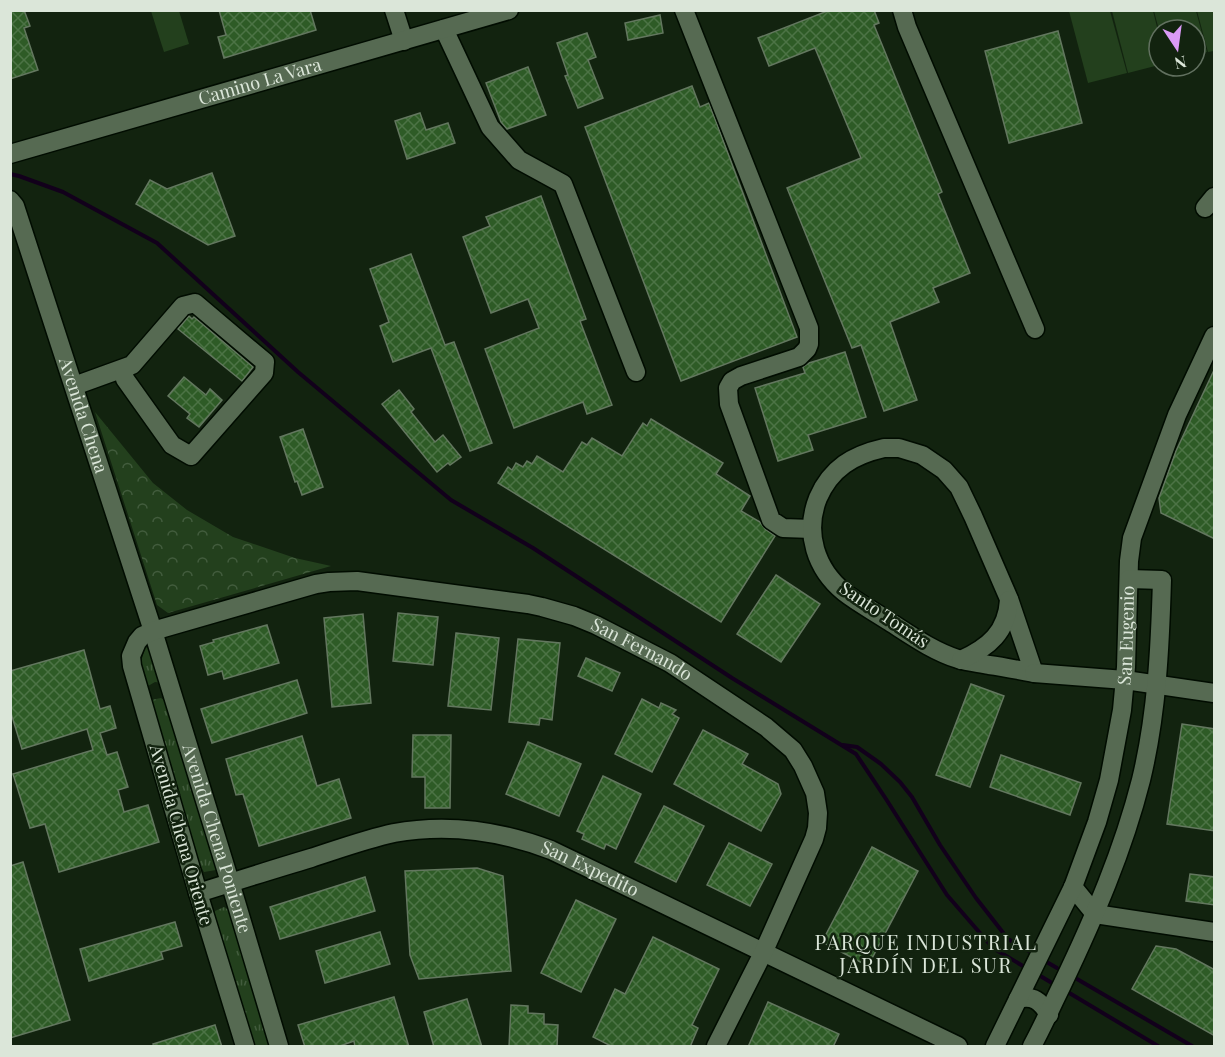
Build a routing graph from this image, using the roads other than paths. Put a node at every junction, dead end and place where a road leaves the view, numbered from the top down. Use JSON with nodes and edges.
{"nodes":[{"id":1,"x":394,"y":10,"type":"edge"},
{"id":2,"x":509,"y":10,"type":"edge"},
{"id":3,"x":684,"y":10,"type":"edge"},
{"id":4,"x":902,"y":10,"type":"edge"},
{"id":5,"x":444,"y":29,"type":"junction"},
{"id":6,"x":404,"y":41,"type":"junction"},
{"id":7,"x":10,"y":154,"type":"edge"},
{"id":8,"x":10,"y":200,"type":"edge"},
{"id":9,"x":1035,"y":329,"type":"dead end"},
{"id":10,"x":1215,"y":336,"type":"edge"},
{"id":11,"x":123,"y":369,"type":"junction"},
{"id":12,"x":636,"y":372,"type":"dead end"},
{"id":13,"x":74,"y":386,"type":"junction"},
{"id":14,"x":812,"y":530,"type":"junction"},
{"id":15,"x":1129,"y":579,"type":"junction"},
{"id":16,"x":1009,"y":599,"type":"junction"},
{"id":17,"x":153,"y":631,"type":"junction"},
{"id":18,"x":961,"y":660,"type":"junction"},
{"id":19,"x":1034,"y":673,"type":"junction"},
{"id":20,"x":1125,"y":680,"type":"junction"},
{"id":21,"x":1157,"y":684,"type":"junction"},
{"id":22,"x":172,"y":691,"type":"junction"},
{"id":23,"x":1215,"y":693,"type":"edge"},
{"id":24,"x":142,"y":700,"type":"junction"},
{"id":25,"x":230,"y":882,"type":"junction"},
{"id":26,"x":1073,"y":886,"type":"junction"},
{"id":27,"x":198,"y":893,"type":"junction"},
{"id":28,"x":1095,"y":914,"type":"junction"},
{"id":29,"x":1215,"y":932,"type":"edge"},
{"id":30,"x":763,"y":953,"type":"junction"},
{"id":31,"x":1018,"y":999,"type":"junction"},
{"id":32,"x":1049,"y":1015,"type":"junction"},
{"id":33,"x":245,"y":1047,"type":"edge"},
{"id":34,"x":279,"y":1047,"type":"edge"},
{"id":35,"x":716,"y":1047,"type":"edge"},
{"id":36,"x":958,"y":1047,"type":"edge"},
{"id":37,"x":995,"y":1047,"type":"edge"},
{"id":38,"x":1032,"y":1047,"type":"edge"}],
"edges":[{"from":1,"to":6,"type":"street"},
{"from":2,"to":5,"type":"street","name":"Camino La Vara"},
{"from":3,"to":14,"type":"street"},
{"from":4,"to":9,"type":"street"},
{"from":5,"to":6,"type":"street","name":"Camino La Vara"},
{"from":5,"to":12,"type":"street"},
{"from":6,"to":7,"type":"street","name":"Camino La Vara"},
{"from":8,"to":13,"type":"street","name":"Avenida Chena"},
{"from":10,"to":15,"type":"street"},
{"from":11,"to":11,"type":"street"},
{"from":11,"to":13,"type":"street"},
{"from":13,"to":17,"type":"street","name":"Avenida Chena"},
{"from":14,"to":16,"type":"street","name":"Santo Tomás"},
{"from":14,"to":18,"type":"street","name":"Santo Tomás"},
{"from":15,"to":20,"type":"street","name":"San Eugenio"},
{"from":15,"to":21,"type":"street","name":"San Eugenio"},
{"from":16,"to":18,"type":"street"},
{"from":16,"to":19,"type":"street","name":"Santo Tomás"},
{"from":17,"to":22,"type":"street","name":"Avenida Chena Poniente"},
{"from":17,"to":24,"type":"street","name":"Avenida Chena Oriente"},
{"from":17,"to":30,"type":"street","name":"San Fernando"},
{"from":18,"to":19,"type":"street","name":"Santo Tomás"},
{"from":19,"to":20,"type":"street","name":"Santo Tomás"},
{"from":20,"to":21,"type":"street","name":"Santo Tomás"},
{"from":20,"to":26,"type":"street","name":"San Eugenio"},
{"from":21,"to":23,"type":"street","name":"Santo Tomás"},
{"from":21,"to":28,"type":"street","name":"San Eugenio"},
{"from":22,"to":24,"type":"street"},
{"from":22,"to":25,"type":"street","name":"Avenida Chena Poniente"},
{"from":24,"to":27,"type":"street","name":"Avenida Chena Oriente"},
{"from":25,"to":27,"type":"street","name":"San Expedito"},
{"from":25,"to":30,"type":"street","name":"San Expedito"},
{"from":25,"to":34,"type":"street","name":"Avenida Chena Poniente"},
{"from":26,"to":28,"type":"street"},
{"from":26,"to":31,"type":"street","name":"San Eugenio"},
{"from":27,"to":33,"type":"street","name":"Avenida Chena Oriente"},
{"from":28,"to":29,"type":"street"},
{"from":28,"to":32,"type":"street","name":"San Eugenio"},
{"from":30,"to":35,"type":"street","name":"San Fernando"},
{"from":30,"to":36,"type":"street","name":"San Expedito"},
{"from":31,"to":32,"type":"street"},
{"from":31,"to":37,"type":"street","name":"San Eugenio"},
{"from":32,"to":38,"type":"street","name":"San Eugenio"}]}
